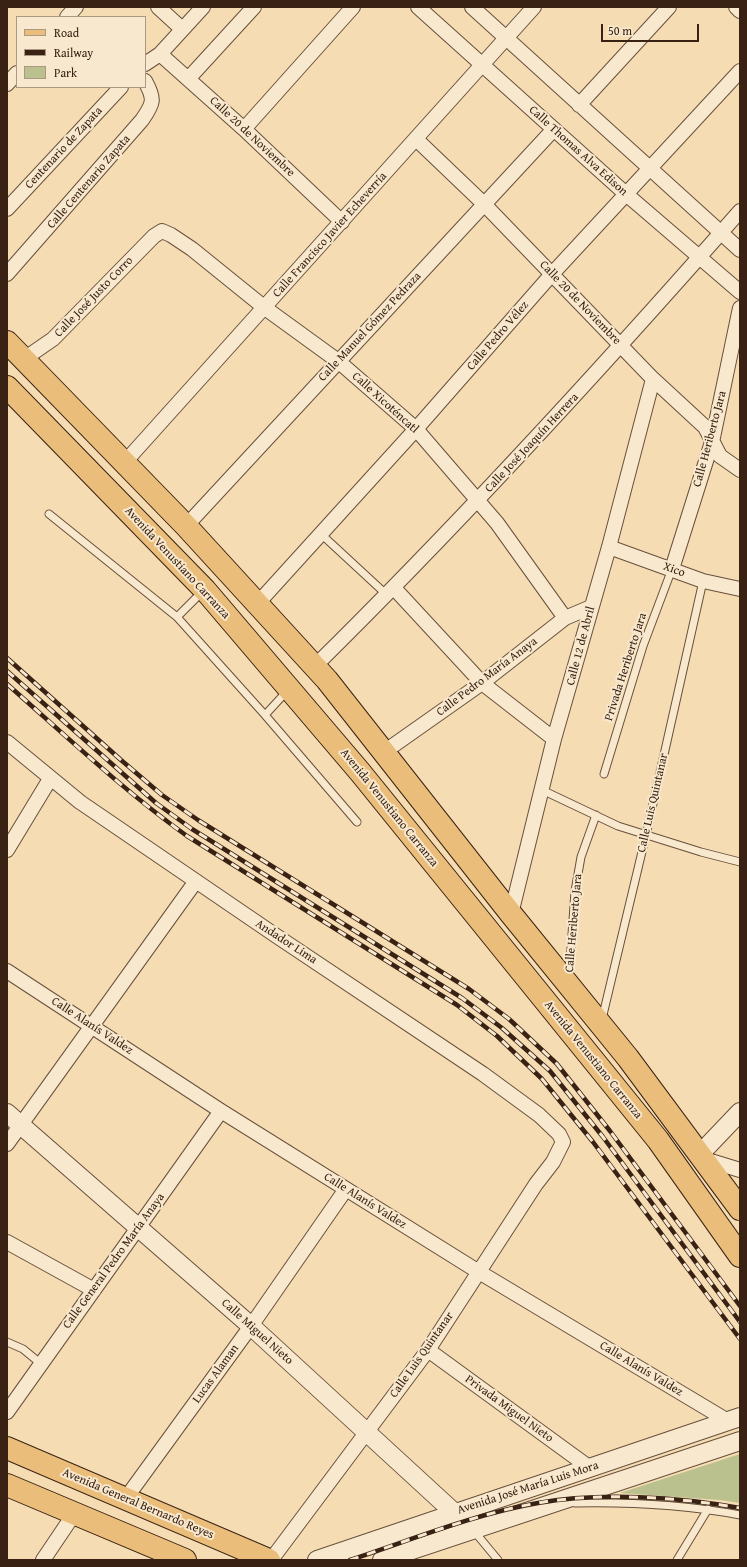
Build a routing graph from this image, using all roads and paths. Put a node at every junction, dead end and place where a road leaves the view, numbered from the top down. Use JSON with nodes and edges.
{"nodes":[{"id":1,"x":76,"y":7,"type":"edge"},
{"id":2,"x":158,"y":7,"type":"edge"},
{"id":3,"x":203,"y":7,"type":"edge"},
{"id":4,"x":254,"y":7,"type":"edge"},
{"id":5,"x":353,"y":7,"type":"edge"},
{"id":6,"x":418,"y":7,"type":"edge"},
{"id":7,"x":472,"y":7,"type":"edge"},
{"id":8,"x":534,"y":7,"type":"edge"},
{"id":9,"x":669,"y":7,"type":"edge"},
{"id":10,"x":736,"y":7,"type":"edge"},
{"id":11,"x":740,"y":10,"type":"edge"},
{"id":12,"x":68,"y":16,"type":"edge"},
{"id":13,"x":182,"y":29,"type":"junction"},
{"id":14,"x":506,"y":38,"type":"junction"},
{"id":15,"x":160,"y":54,"type":"junction"},
{"id":16,"x":146,"y":63,"type":"edge"},
{"id":17,"x":482,"y":64,"type":"junction"},
{"id":18,"x":740,"y":71,"type":"edge"},
{"id":19,"x":188,"y":79,"type":"junction"},
{"id":20,"x":146,"y":84,"type":"edge"},
{"id":21,"x":120,"y":88,"type":"edge"},
{"id":22,"x":579,"y":104,"type":"junction"},
{"id":23,"x":244,"y":129,"type":"junction"},
{"id":24,"x":554,"y":129,"type":"junction"},
{"id":25,"x":416,"y":139,"type":"junction"},
{"id":26,"x":650,"y":169,"type":"junction"},
{"id":27,"x":626,"y":194,"type":"junction"},
{"id":28,"x":484,"y":204,"type":"junction"},
{"id":29,"x":7,"y":209,"type":"edge"},
{"id":30,"x":740,"y":211,"type":"edge"},
{"id":31,"x":342,"y":222,"type":"junction"},
{"id":32,"x":162,"y":231,"type":"joint"},
{"id":33,"x":721,"y":232,"type":"junction"},
{"id":34,"x":740,"y":250,"type":"edge"},
{"id":35,"x":698,"y":258,"type":"junction"},
{"id":36,"x":7,"y":274,"type":"edge"},
{"id":37,"x":552,"y":274,"type":"junction"},
{"id":38,"x":740,"y":292,"type":"edge"},
{"id":39,"x":265,"y":308,"type":"junction"},
{"id":40,"x":740,"y":308,"type":"edge"},
{"id":41,"x":7,"y":342,"type":"edge"},
{"id":42,"x":622,"y":346,"type":"junction"},
{"id":43,"x":16,"y":361,"type":"edge"},
{"id":44,"x":338,"y":361,"type":"junction"},
{"id":45,"x":653,"y":379,"type":"junction"},
{"id":46,"x":7,"y":387,"type":"edge"},
{"id":47,"x":416,"y":429,"type":"junction"},
{"id":48,"x":712,"y":442,"type":"junction"},
{"id":49,"x":125,"y":462,"type":"junction"},
{"id":50,"x":740,"y":470,"type":"edge"},
{"id":51,"x":477,"y":502,"type":"junction"},
{"id":52,"x":49,"y":514,"type":"dead end"},
{"id":53,"x":186,"y":526,"type":"junction"},
{"id":54,"x":321,"y":534,"type":"junction"},
{"id":55,"x":609,"y":547,"type":"junction"},
{"id":56,"x":672,"y":569,"type":"junction"},
{"id":57,"x":703,"y":580,"type":"junction"},
{"id":58,"x":740,"y":589,"type":"edge"},
{"id":59,"x":205,"y":590,"type":"junction"},
{"id":60,"x":391,"y":592,"type":"junction"},
{"id":61,"x":258,"y":603,"type":"junction"},
{"id":62,"x":591,"y":607,"type":"junction"},
{"id":63,"x":177,"y":617,"type":"junction"},
{"id":64,"x":565,"y":618,"type":"junction"},
{"id":65,"x":315,"y":666,"type":"junction"},
{"id":66,"x":482,"y":683,"type":"junction"},
{"id":67,"x":290,"y":688,"type":"junction"},
{"id":68,"x":266,"y":714,"type":"junction"},
{"id":69,"x":554,"y":739,"type":"junction"},
{"id":70,"x":7,"y":742,"type":"edge"},
{"id":71,"x":384,"y":752,"type":"junction"},
{"id":72,"x":604,"y":774,"type":"dead end"},
{"id":73,"x":50,"y":778,"type":"junction"},
{"id":74,"x":542,"y":790,"type":"junction"},
{"id":75,"x":596,"y":815,"type":"junction"},
{"id":76,"x":357,"y":822,"type":"dead end"},
{"id":77,"x":646,"y":835,"type":"junction"},
{"id":78,"x":7,"y":850,"type":"edge"},
{"id":79,"x":740,"y":862,"type":"edge"},
{"id":80,"x":196,"y":881,"type":"junction"},
{"id":81,"x":511,"y":914,"type":"junction"},
{"id":82,"x":7,"y":971,"type":"edge"},
{"id":83,"x":569,"y":984,"type":"junction"},
{"id":84,"x":601,"y":1024,"type":"junction"},
{"id":85,"x":92,"y":1025,"type":"junction"},
{"id":86,"x":222,"y":1111,"type":"junction"},
{"id":87,"x":740,"y":1112,"type":"edge"},
{"id":88,"x":7,"y":1113,"type":"edge"},
{"id":89,"x":21,"y":1125,"type":"junction"},
{"id":90,"x":563,"y":1142,"type":"joint"},
{"id":91,"x":7,"y":1144,"type":"edge"},
{"id":92,"x":702,"y":1156,"type":"junction"},
{"id":93,"x":740,"y":1170,"type":"edge"},
{"id":94,"x":346,"y":1189,"type":"junction"},
{"id":95,"x":740,"y":1209,"type":"edge"},
{"id":96,"x":139,"y":1228,"type":"junction"},
{"id":97,"x":7,"y":1242,"type":"edge"},
{"id":98,"x":740,"y":1256,"type":"edge"},
{"id":99,"x":479,"y":1272,"type":"junction"},
{"id":100,"x":94,"y":1290,"type":"junction"},
{"id":101,"x":251,"y":1326,"type":"junction"},
{"id":102,"x":7,"y":1342,"type":"edge"},
{"id":103,"x":428,"y":1350,"type":"junction"},
{"id":104,"x":40,"y":1363,"type":"junction"},
{"id":105,"x":7,"y":1412,"type":"edge"},
{"id":106,"x":734,"y":1419,"type":"edge"},
{"id":107,"x":367,"y":1431,"type":"junction"},
{"id":108,"x":740,"y":1441,"type":"edge"},
{"id":109,"x":7,"y":1448,"type":"edge"},
{"id":110,"x":590,"y":1468,"type":"junction"},
{"id":111,"x":7,"y":1485,"type":"edge"},
{"id":112,"x":126,"y":1498,"type":"junction"},
{"id":113,"x":556,"y":1503,"type":"junction"},
{"id":114,"x":708,"y":1509,"type":"junction"},
{"id":115,"x":456,"y":1512,"type":"junction"},
{"id":116,"x":74,"y":1514,"type":"junction"},
{"id":117,"x":740,"y":1515,"type":"edge"},
{"id":118,"x":472,"y":1529,"type":"junction"},
{"id":119,"x":170,"y":1557,"type":"edge"},
{"id":120,"x":43,"y":1560,"type":"edge"},
{"id":121,"x":270,"y":1560,"type":"edge"},
{"id":122,"x":317,"y":1560,"type":"edge"},
{"id":123,"x":382,"y":1560,"type":"edge"},
{"id":124,"x":498,"y":1560,"type":"edge"},
{"id":125,"x":677,"y":1560,"type":"edge"}],
"edges":[{"from":1,"to":12,"type":"street"},
{"from":2,"to":13,"type":"street"},
{"from":3,"to":13,"type":"street"},
{"from":4,"to":19,"type":"street"},
{"from":5,"to":23,"type":"street"},
{"from":6,"to":17,"type":"street","name":"Calle Thomas Alva Edison"},
{"from":7,"to":14,"type":"street"},
{"from":8,"to":14,"type":"street","name":"Calle Francisco Javier Echeverría"},
{"from":9,"to":22,"type":"street"},
{"from":10,"to":11,"type":"street"},
{"from":13,"to":15,"type":"street"},
{"from":14,"to":17,"type":"street","name":"Calle Francisco Javier Echeverría"},
{"from":14,"to":22,"type":"street"},
{"from":15,"to":16,"type":"street"},
{"from":15,"to":19,"type":"street","name":"Calle 20 de Noviembre"},
{"from":17,"to":24,"type":"street","name":"Calle Thomas Alva Edison"},
{"from":17,"to":25,"type":"street","name":"Calle Francisco Javier Echeverría"},
{"from":18,"to":26,"type":"street","name":"Calle Pedro Vélez"},
{"from":19,"to":23,"type":"street","name":"Calle 20 de Noviembre"},
{"from":20,"to":36,"type":"street","name":"Calle Centenario Zapata"},
{"from":21,"to":29,"type":"street","name":"Centenario de Zapata"},
{"from":22,"to":26,"type":"street"},
{"from":23,"to":31,"type":"street","name":"Calle 20 de Noviembre"},
{"from":24,"to":27,"type":"street","name":"Calle Thomas Alva Edison"},
{"from":24,"to":28,"type":"street","name":"Calle Manuel Gómez Pedraza"},
{"from":25,"to":28,"type":"street","name":"Calle 20 de Noviembre"},
{"from":25,"to":31,"type":"street","name":"Calle Francisco Javier Echeverría"},
{"from":26,"to":27,"type":"street","name":"Calle Pedro Vélez"},
{"from":26,"to":33,"type":"street"},
{"from":27,"to":35,"type":"street","name":"Calle Thomas Alva Edison"},
{"from":27,"to":37,"type":"street","name":"Calle Pedro Vélez"},
{"from":28,"to":37,"type":"street","name":"Calle 20 de Noviembre"},
{"from":28,"to":44,"type":"street","name":"Calle Manuel Gómez Pedraza"},
{"from":30,"to":33,"type":"street","name":"Calle José Joaquín Herrera"},
{"from":31,"to":39,"type":"street","name":"Calle Francisco Javier Echeverría"},
{"from":32,"to":39,"type":"street","name":"Calle Xicoténcatl"},
{"from":32,"to":43,"type":"street","name":"Calle José Justo Corro"},
{"from":33,"to":34,"type":"street"},
{"from":33,"to":35,"type":"street","name":"Calle José Joaquín Herrera"},
{"from":35,"to":38,"type":"street","name":"Calle Thomas Alva Edison"},
{"from":35,"to":42,"type":"street","name":"Calle José Joaquín Herrera"},
{"from":37,"to":42,"type":"street","name":"Calle 20 de Noviembre"},
{"from":37,"to":47,"type":"street","name":"Calle Pedro Vélez"},
{"from":39,"to":44,"type":"street","name":"Calle Xicoténcatl"},
{"from":39,"to":49,"type":"street","name":"Calle Francisco Javier Echeverría"},
{"from":40,"to":48,"type":"street","name":"Calle Heriberto Jara"},
{"from":41,"to":43,"type":"main road"},
{"from":42,"to":45,"type":"street","name":"Calle 20 de Noviembre"},
{"from":42,"to":51,"type":"street","name":"Calle José Joaquín Herrera"},
{"from":43,"to":49,"type":"main road"},
{"from":44,"to":47,"type":"street","name":"Calle Xicoténcatl"},
{"from":44,"to":53,"type":"street","name":"Calle Manuel Gómez Pedraza"},
{"from":45,"to":48,"type":"street","name":"Calle 20 de Noviembre"},
{"from":45,"to":55,"type":"street","name":"Calle 12 de Abril"},
{"from":46,"to":59,"type":"main road","name":"Avenida Venustiano Carranza"},
{"from":47,"to":51,"type":"street","name":"Calle Xicoténcatl"},
{"from":47,"to":54,"type":"street","name":"Calle Pedro Vélez"},
{"from":48,"to":50,"type":"street","name":"Calle 20 de Noviembre"},
{"from":48,"to":56,"type":"street","name":"Calle Heriberto Jara"},
{"from":49,"to":53,"type":"main road"},
{"from":51,"to":60,"type":"street","name":"Calle José Joaquín Herrera"},
{"from":51,"to":64,"type":"street","name":"Calle Xicoténcatl"},
{"from":52,"to":63,"type":"lane"},
{"from":53,"to":61,"type":"main road"},
{"from":54,"to":60,"type":"lane"},
{"from":54,"to":61,"type":"street","name":"Calle Pedro Vélez"},
{"from":55,"to":56,"type":"street","name":"Xico"},
{"from":55,"to":62,"type":"street","name":"Calle 12 de Abril"},
{"from":56,"to":57,"type":"street","name":"Xico"},
{"from":56,"to":72,"type":"lane","name":"Privada Heriberto Jara"},
{"from":57,"to":58,"type":"street","name":"Xico"},
{"from":57,"to":77,"type":"lane","name":"Calle Luis Quintanar"},
{"from":59,"to":63,"type":"lane"},
{"from":59,"to":67,"type":"main road","name":"Avenida Venustiano Carranza"},
{"from":60,"to":65,"type":"street","name":"Calle José Joaquín Herrera"},
{"from":60,"to":66,"type":"street"},
{"from":61,"to":65,"type":"main road"},
{"from":62,"to":64,"type":"street","name":"Calle Pedro María Anaya"},
{"from":62,"to":69,"type":"street","name":"Calle 12 de Abril"},
{"from":63,"to":68,"type":"lane"},
{"from":64,"to":66,"type":"street","name":"Calle Pedro María Anaya"},
{"from":65,"to":71,"type":"main road"},
{"from":66,"to":69,"type":"street"},
{"from":66,"to":71,"type":"street","name":"Calle Pedro María Anaya"},
{"from":67,"to":68,"type":"lane"},
{"from":67,"to":98,"type":"main road","name":"Avenida Venustiano Carranza"},
{"from":68,"to":76,"type":"lane"},
{"from":69,"to":74,"type":"street","name":"Calle 12 de Abril"},
{"from":70,"to":73,"type":"street","name":"Andador Lima"},
{"from":71,"to":81,"type":"main road"},
{"from":73,"to":78,"type":"street"},
{"from":73,"to":80,"type":"street","name":"Andador Lima"},
{"from":74,"to":75,"type":"lane"},
{"from":74,"to":81,"type":"street","name":"Calle 12 de Abril"},
{"from":75,"to":77,"type":"lane"},
{"from":75,"to":83,"type":"lane","name":"Calle Heriberto Jara"},
{"from":77,"to":79,"type":"lane"},
{"from":77,"to":84,"type":"lane","name":"Calle Luis Quintanar"},
{"from":80,"to":85,"type":"street"},
{"from":80,"to":90,"type":"street","name":"Andador Lima"},
{"from":81,"to":83,"type":"main road"},
{"from":82,"to":85,"type":"street","name":"Calle Alanís Valdez"},
{"from":83,"to":84,"type":"main road"},
{"from":84,"to":92,"type":"main road"},
{"from":85,"to":86,"type":"street","name":"Calle Alanís Valdez"},
{"from":85,"to":89,"type":"street"},
{"from":86,"to":94,"type":"street","name":"Calle Alanís Valdez"},
{"from":86,"to":96,"type":"street","name":"Calle General Pedro María Anaya"},
{"from":87,"to":92,"type":"street"},
{"from":88,"to":89,"type":"street","name":"Calle Miguel Nieto"},
{"from":89,"to":91,"type":"street"},
{"from":89,"to":96,"type":"street","name":"Calle Miguel Nieto"},
{"from":90,"to":99,"type":"street","name":"Calle Luis Quintanar"},
{"from":92,"to":93,"type":"street"},
{"from":92,"to":95,"type":"main road"},
{"from":94,"to":99,"type":"street","name":"Calle Alanís Valdez"},
{"from":94,"to":101,"type":"street","name":"Lucas Alaman"},
{"from":96,"to":100,"type":"street","name":"Calle General Pedro María Anaya"},
{"from":96,"to":101,"type":"street","name":"Calle Miguel Nieto"},
{"from":97,"to":100,"type":"street"},
{"from":99,"to":103,"type":"street","name":"Calle Luis Quintanar"},
{"from":99,"to":106,"type":"street","name":"Calle Alanís Valdez"},
{"from":100,"to":104,"type":"street","name":"Calle General Pedro María Anaya"},
{"from":101,"to":107,"type":"street","name":"Calle Miguel Nieto"},
{"from":101,"to":112,"type":"street","name":"Lucas Alaman"},
{"from":102,"to":104,"type":"lane"},
{"from":103,"to":107,"type":"street","name":"Calle Luis Quintanar"},
{"from":103,"to":110,"type":"street","name":"Privada Miguel Nieto"},
{"from":104,"to":105,"type":"street","name":"Calle General Pedro María Anaya"},
{"from":106,"to":110,"type":"street","name":"Avenida José María Luis Mora"},
{"from":107,"to":115,"type":"street","name":"Calle Miguel Nieto"},
{"from":107,"to":121,"type":"street","name":"Calle Luis Quintanar"},
{"from":108,"to":113,"type":"street","name":"Avenida José María Luis Mora"},
{"from":109,"to":112,"type":"main road","name":"Avenida General Bernardo Reyes"},
{"from":110,"to":115,"type":"street","name":"Avenida José María Luis Mora"},
{"from":111,"to":116,"type":"main road"},
{"from":112,"to":121,"type":"main road","name":"Avenida General Bernardo Reyes"},
{"from":113,"to":114,"type":"lane"},
{"from":113,"to":118,"type":"street","name":"Avenida José María Luis Mora"},
{"from":114,"to":117,"type":"lane"},
{"from":114,"to":125,"type":"lane"},
{"from":115,"to":118,"type":"street","name":"Calle Miguel Nieto"},
{"from":115,"to":122,"type":"street","name":"Avenida José María Luis Mora"},
{"from":116,"to":119,"type":"main road"},
{"from":116,"to":120,"type":"street"},
{"from":118,"to":123,"type":"street","name":"Avenida José María Luis Mora"},
{"from":118,"to":124,"type":"lane","name":"Calle Miguel Nieto"}]}
